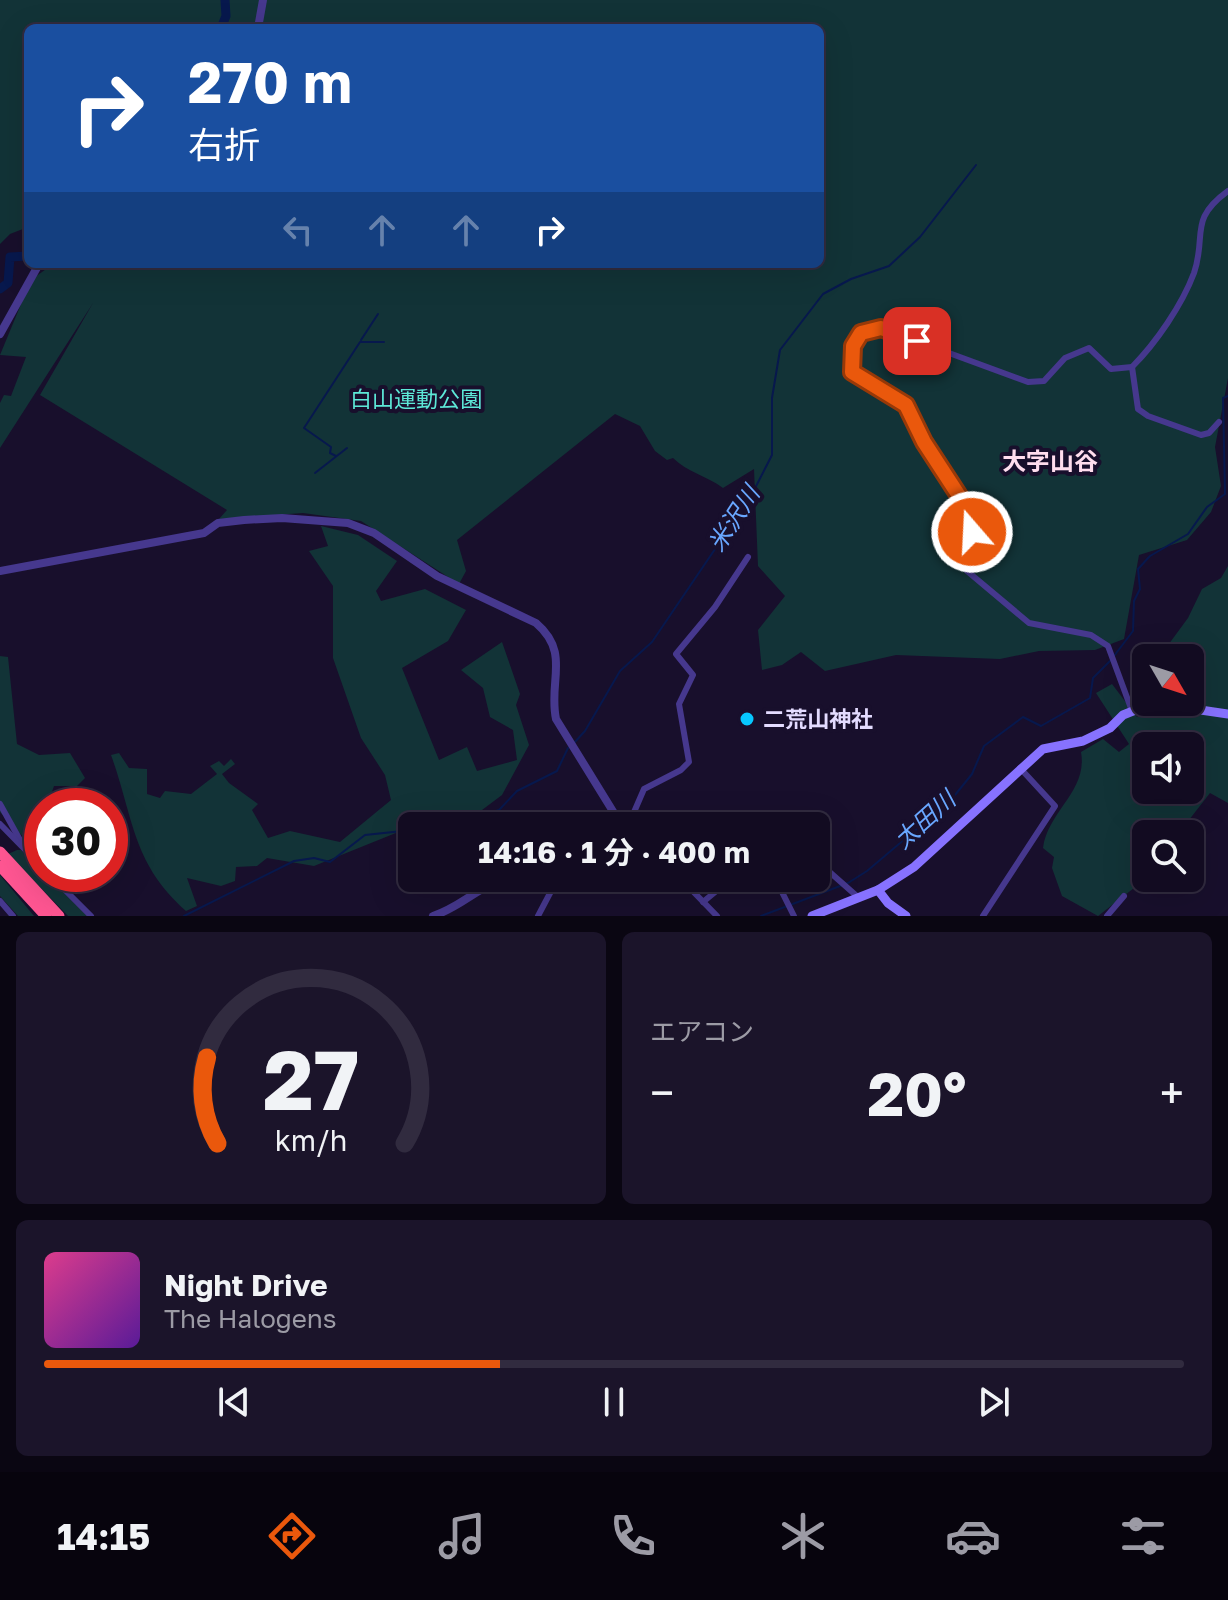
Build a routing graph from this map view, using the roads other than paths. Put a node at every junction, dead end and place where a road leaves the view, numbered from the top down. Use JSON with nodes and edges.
{"nodes":[{"id":1,"x":263,"y":0,"type":"edge"},
{"id":2,"x":259,"y":24,"type":"edge"},
{"id":3,"x":1228,"y":191,"type":"edge"},
{"id":4,"x":37,"y":268,"type":"edge"},
{"id":5,"x":0,"y":334,"type":"edge"},
{"id":6,"x":1132,"y":367,"type":"junction"},
{"id":7,"x":1219,"y":422,"type":"dead end"},
{"id":8,"x":748,"y":557,"type":"dead end"},
{"id":9,"x":0,"y":571,"type":"edge"},
{"id":10,"x":1204,"y":710,"type":"edge"},
{"id":11,"x":1132,"y":711,"type":"joint"},
{"id":12,"x":1228,"y":714,"type":"edge"},
{"id":13,"x":1020,"y":768,"type":"junction"},
{"id":14,"x":0,"y":804,"type":"edge"},
{"id":15,"x":613,"y":812,"type":"edge"},
{"id":16,"x":634,"y":812,"type":"edge"},
{"id":17,"x":0,"y":824,"type":"edge"},
{"id":18,"x":24,"y":847,"type":"edge"},
{"id":19,"x":24,"y":851,"type":"edge"},
{"id":20,"x":0,"y":852,"type":"edge"},
{"id":21,"x":0,"y":866,"type":"edge"},
{"id":22,"x":830,"y":874,"type":"edge"},
{"id":23,"x":878,"y":890,"type":"junction"},
{"id":24,"x":67,"y":892,"type":"edge"},
{"id":25,"x":476,"y":892,"type":"edge"},
{"id":26,"x":551,"y":892,"type":"edge"},
{"id":27,"x":693,"y":892,"type":"edge"},
{"id":28,"x":715,"y":892,"type":"edge"},
{"id":29,"x":781,"y":892,"type":"edge"},
{"id":30,"x":1124,"y":896,"type":"dead end"},
{"id":31,"x":859,"y":898,"type":"junction"},
{"id":32,"x":0,"y":901,"type":"edge"},
{"id":33,"x":703,"y":902,"type":"junction"},
{"id":34,"x":13,"y":916,"type":"edge"},
{"id":35,"x":53,"y":916,"type":"edge"},
{"id":36,"x":91,"y":916,"type":"edge"},
{"id":37,"x":433,"y":916,"type":"edge"},
{"id":38,"x":538,"y":916,"type":"edge"},
{"id":39,"x":717,"y":916,"type":"edge"},
{"id":40,"x":794,"y":916,"type":"edge"},
{"id":41,"x":812,"y":916,"type":"edge"},
{"id":42,"x":906,"y":916,"type":"edge"},
{"id":43,"x":983,"y":916,"type":"edge"},
{"id":44,"x":1107,"y":916,"type":"edge"}],
"edges":[{"from":1,"to":2,"type":"street"},
{"from":3,"to":6,"type":"street"},
{"from":4,"to":5,"type":"street"},
{"from":6,"to":7,"type":"street"},
{"from":6,"to":11,"type":"street"},
{"from":8,"to":16,"type":"street"},
{"from":9,"to":15,"type":"street"},
{"from":10,"to":12,"type":"main road"},
{"from":11,"to":13,"type":"main road"},
{"from":13,"to":23,"type":"main road"},
{"from":13,"to":43,"type":"street"},
{"from":14,"to":18,"type":"street"},
{"from":17,"to":19,"type":"street"},
{"from":20,"to":35,"type":"highway"},
{"from":21,"to":35,"type":"highway"},
{"from":22,"to":31,"type":"street"},
{"from":23,"to":31,"type":"main road"},
{"from":23,"to":42,"type":"main road"},
{"from":24,"to":36,"type":"street"},
{"from":25,"to":37,"type":"street"},
{"from":26,"to":38,"type":"street"},
{"from":27,"to":33,"type":"street"},
{"from":28,"to":33,"type":"street"},
{"from":29,"to":40,"type":"street"},
{"from":30,"to":44,"type":"street"},
{"from":31,"to":41,"type":"main road"},
{"from":32,"to":34,"type":"street"},
{"from":33,"to":39,"type":"street"}]}
